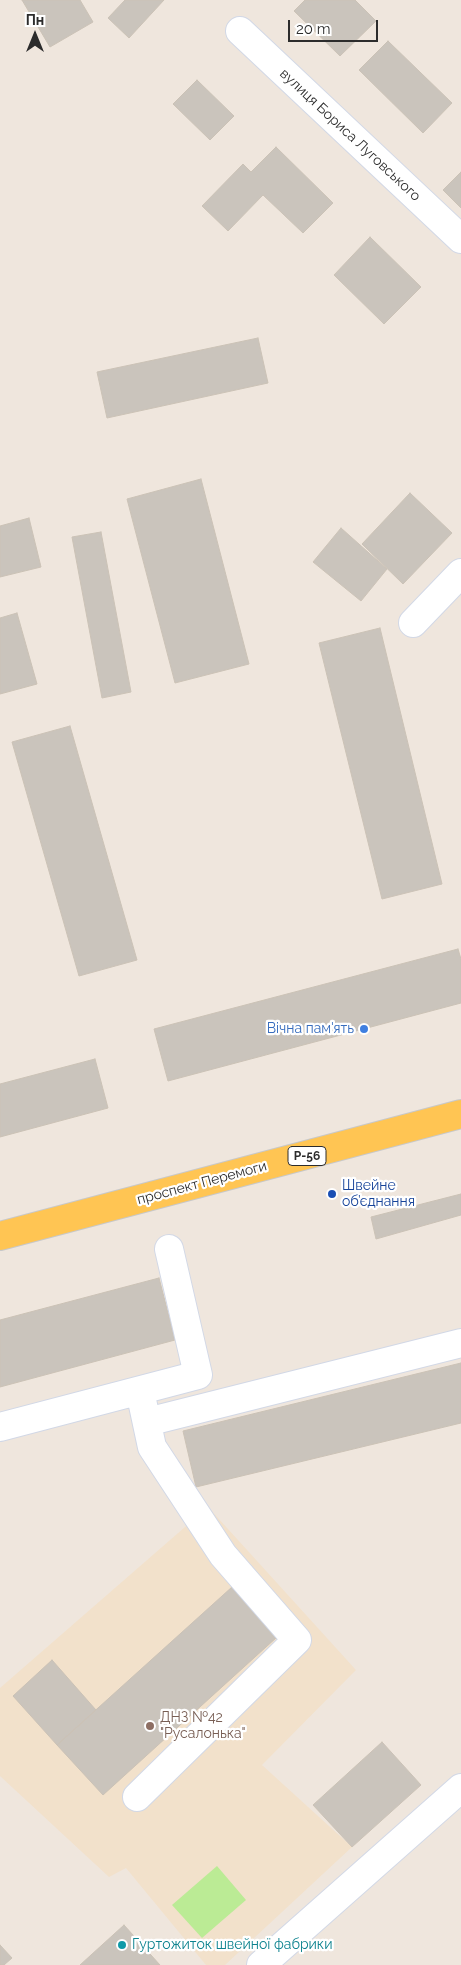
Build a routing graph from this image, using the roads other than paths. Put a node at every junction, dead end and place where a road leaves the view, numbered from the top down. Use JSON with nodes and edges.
{"nodes":[{"id":1,"x":240,"y":31,"type":"dead end"},
{"id":2,"x":461,"y":239,"type":"edge"},
{"id":3,"x":461,"y":573,"type":"edge"},
{"id":4,"x":414,"y":624,"type":"dead end"},
{"id":5,"x":461,"y":1114,"type":"edge"},
{"id":6,"x":0,"y":1236,"type":"edge"},
{"id":7,"x":169,"y":1250,"type":"dead end"},
{"id":8,"x":461,"y":1343,"type":"edge"},
{"id":9,"x":140,"y":1391,"type":"junction"},
{"id":10,"x":147,"y":1422,"type":"junction"},
{"id":11,"x":0,"y":1427,"type":"edge"},
{"id":12,"x":461,"y":1788,"type":"edge"},
{"id":13,"x":137,"y":1797,"type":"dead end"},
{"id":14,"x":261,"y":1965,"type":"edge"}],
"edges":[{"from":1,"to":2,"type":"street","name":"вулиця Бориса Луговського"},
{"from":3,"to":4,"type":"street"},
{"from":5,"to":6,"type":"main road","name":"проспект Перемоги","number":"Р-56"},
{"from":7,"to":9,"type":"street"},
{"from":8,"to":10,"type":"street"},
{"from":9,"to":10,"type":"street"},
{"from":9,"to":11,"type":"street"},
{"from":10,"to":13,"type":"street"},
{"from":12,"to":14,"type":"street"}]}
